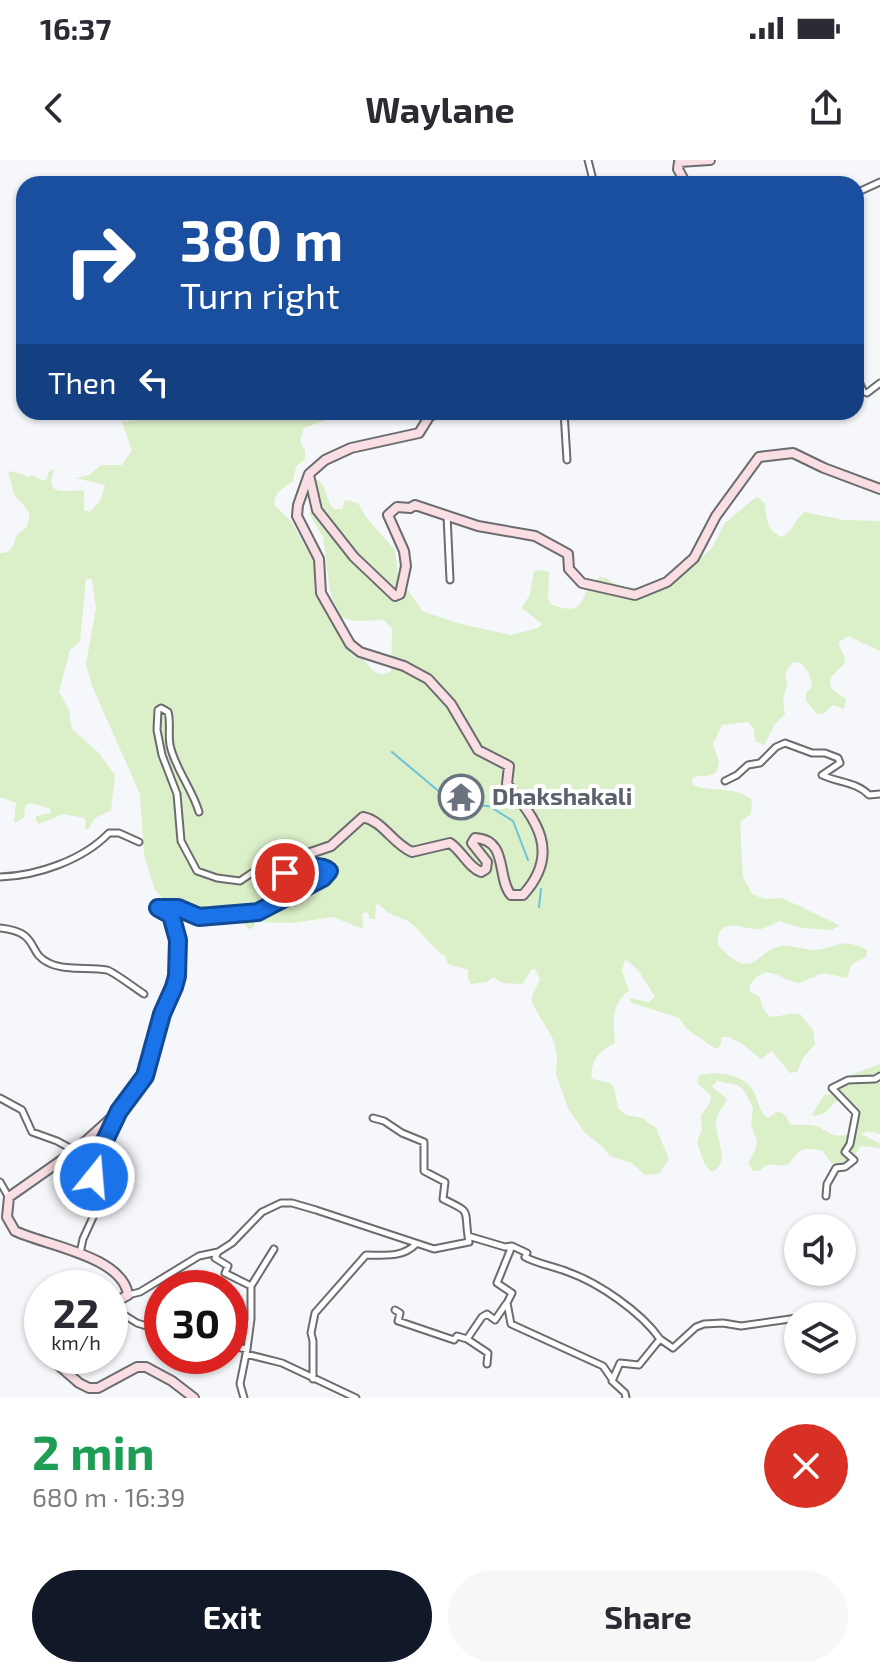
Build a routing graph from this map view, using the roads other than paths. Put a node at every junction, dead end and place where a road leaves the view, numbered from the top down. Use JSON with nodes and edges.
{"nodes":[{"id":1,"x":710,"y":160,"type":"edge"},
{"id":2,"x":682,"y":176,"type":"edge"},
{"id":3,"x":427,"y":420,"type":"edge"},
{"id":4,"x":564,"y":420,"type":"edge"},
{"id":5,"x":567,"y":460,"type":"dead end"},
{"id":6,"x":309,"y":474,"type":"junction"},
{"id":7,"x":880,"y":489,"type":"edge"},
{"id":8,"x":447,"y":515,"type":"junction"},
{"id":9,"x":450,"y":580,"type":"dead end"},
{"id":10,"x":725,"y":781,"type":"dead end"},
{"id":11,"x":880,"y":794,"type":"edge"},
{"id":12,"x":199,"y":812,"type":"dead end"},
{"id":13,"x":139,"y":842,"type":"dead end"},
{"id":14,"x":284,"y":862,"type":"junction"},
{"id":15,"x":0,"y":877,"type":"edge"},
{"id":16,"x":0,"y":928,"type":"edge"},
{"id":17,"x":144,"y":994,"type":"dead end"},
{"id":18,"x":880,"y":1076,"type":"edge"},
{"id":19,"x":0,"y":1098,"type":"edge"},
{"id":20,"x":119,"y":1111,"type":"junction"},
{"id":21,"x":373,"y":1118,"type":"dead end"},
{"id":22,"x":76,"y":1150,"type":"junction"},
{"id":23,"x":96,"y":1159,"type":"junction"},
{"id":24,"x":0,"y":1182,"type":"edge"},
{"id":25,"x":826,"y":1196,"type":"dead end"},
{"id":26,"x":9,"y":1197,"type":"junction"},
{"id":27,"x":468,"y":1236,"type":"junction"},
{"id":28,"x":416,"y":1244,"type":"junction"},
{"id":29,"x":512,"y":1246,"type":"junction"},
{"id":30,"x":274,"y":1249,"type":"dead end"},
{"id":31,"x":218,"y":1252,"type":"junction"},
{"id":32,"x":80,"y":1253,"type":"junction"},
{"id":33,"x":111,"y":1270,"type":"edge"},
{"id":34,"x":251,"y":1286,"type":"junction"},
{"id":35,"x":128,"y":1295,"type":"edge"},
{"id":36,"x":507,"y":1303,"type":"junction"},
{"id":37,"x":395,"y":1310,"type":"dead end"},
{"id":38,"x":784,"y":1320,"type":"edge"},
{"id":39,"x":248,"y":1338,"type":"edge"},
{"id":40,"x":467,"y":1339,"type":"junction"},
{"id":41,"x":660,"y":1339,"type":"junction"},
{"id":42,"x":248,"y":1352,"type":"edge"},
{"id":43,"x":487,"y":1364,"type":"dead end"},
{"id":44,"x":128,"y":1371,"type":"edge"},
{"id":45,"x":69,"y":1374,"type":"edge"},
{"id":46,"x":122,"y":1374,"type":"edge"},
{"id":47,"x":242,"y":1374,"type":"edge"},
{"id":48,"x":313,"y":1379,"type":"junction"},
{"id":49,"x":613,"y":1380,"type":"junction"},
{"id":50,"x":194,"y":1398,"type":"edge"},
{"id":51,"x":244,"y":1398,"type":"edge"},
{"id":52,"x":356,"y":1398,"type":"edge"},
{"id":53,"x":626,"y":1398,"type":"edge"}],
"edges":[{"from":1,"to":2,"type":"main road"},
{"from":3,"to":6,"type":"main road"},
{"from":4,"to":5,"type":"street"},
{"from":6,"to":8,"type":"main road"},
{"from":6,"to":14,"type":"main road"},
{"from":7,"to":8,"type":"main road"},
{"from":8,"to":9,"type":"street"},
{"from":10,"to":11,"type":"street"},
{"from":12,"to":14,"type":"street"},
{"from":13,"to":15,"type":"street"},
{"from":14,"to":20,"type":"main road"},
{"from":16,"to":17,"type":"street"},
{"from":18,"to":25,"type":"street"},
{"from":19,"to":22,"type":"street"},
{"from":20,"to":22,"type":"main road"},
{"from":20,"to":23,"type":"street"},
{"from":21,"to":27,"type":"street"},
{"from":22,"to":23,"type":"street"},
{"from":22,"to":26,"type":"main road"},
{"from":23,"to":32,"type":"street"},
{"from":24,"to":26,"type":"street"},
{"from":26,"to":32,"type":"main road"},
{"from":27,"to":28,"type":"street"},
{"from":27,"to":29,"type":"street"},
{"from":28,"to":31,"type":"street"},
{"from":28,"to":48,"type":"street"},
{"from":29,"to":36,"type":"street"},
{"from":29,"to":41,"type":"street"},
{"from":30,"to":34,"type":"street"},
{"from":31,"to":34,"type":"street"},
{"from":31,"to":35,"type":"street"},
{"from":32,"to":33,"type":"main road"},
{"from":34,"to":39,"type":"street"},
{"from":36,"to":40,"type":"street"},
{"from":36,"to":49,"type":"street"},
{"from":37,"to":40,"type":"street"},
{"from":38,"to":41,"type":"street"},
{"from":40,"to":43,"type":"street"},
{"from":41,"to":49,"type":"street"},
{"from":42,"to":48,"type":"street"},
{"from":44,"to":50,"type":"main road"},
{"from":45,"to":46,"type":"main road"},
{"from":47,"to":51,"type":"street"},
{"from":48,"to":52,"type":"street"},
{"from":49,"to":53,"type":"street"}]}
